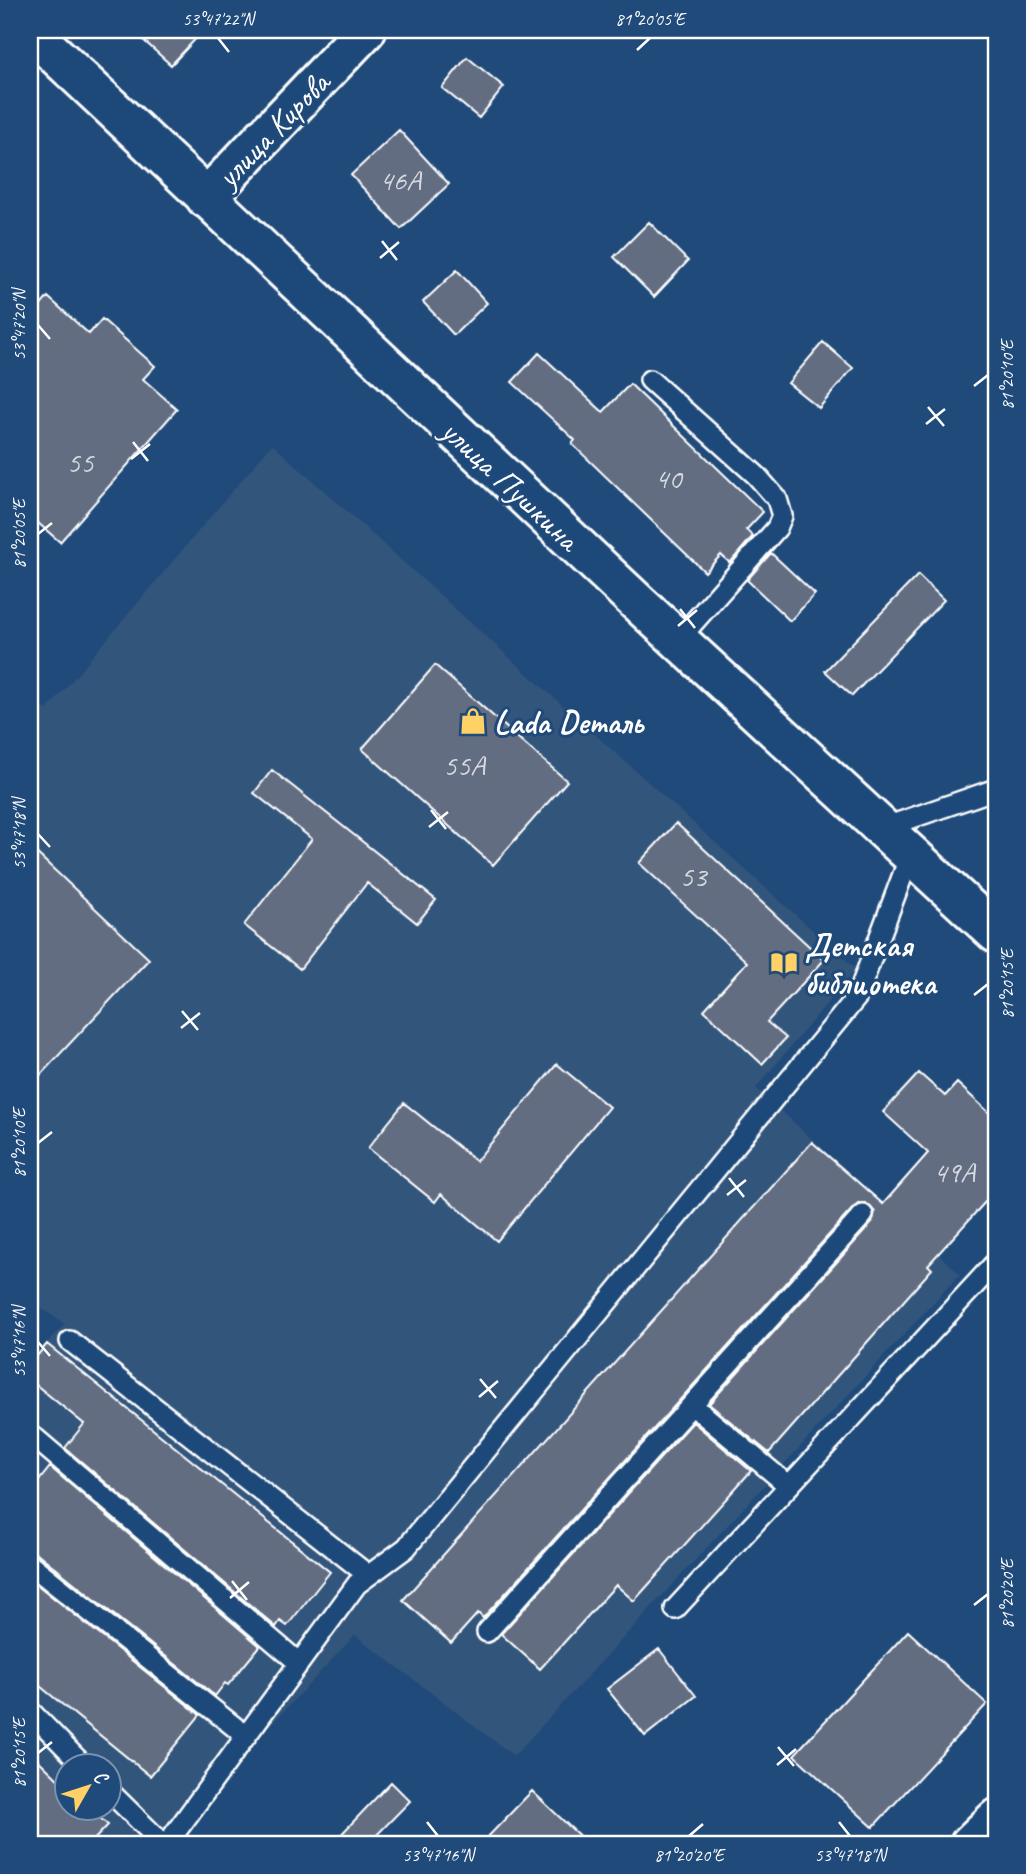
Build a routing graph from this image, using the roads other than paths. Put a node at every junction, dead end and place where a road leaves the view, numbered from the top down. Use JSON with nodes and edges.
{"nodes":[{"id":1,"x":366,"y":30,"type":"edge"},
{"id":2,"x":30,"y":31,"type":"edge"},
{"id":3,"x":206,"y":198,"type":"junction"},
{"id":4,"x":650,"y":380,"type":"dead end"},
{"id":5,"x":678,"y":640,"type":"junction"},
{"id":6,"x":996,"y":789,"type":"edge"},
{"id":7,"x":897,"y":840,"type":"junction"},
{"id":8,"x":996,"y":933,"type":"edge"},
{"id":9,"x":863,"y":1214,"type":"dead end"},
{"id":10,"x":996,"y":1262,"type":"edge"},
{"id":11,"x":70,"y":1341,"type":"dead end"},
{"id":12,"x":693,"y":1406,"type":"junction"},
{"id":13,"x":30,"y":1444,"type":"edge"},
{"id":14,"x":789,"y":1486,"type":"junction"},
{"id":15,"x":30,"y":1564,"type":"edge"},
{"id":16,"x":368,"y":1575,"type":"junction"},
{"id":17,"x":675,"y":1609,"type":"dead end"},
{"id":18,"x":487,"y":1632,"type":"dead end"},
{"id":19,"x":299,"y":1663,"type":"junction"},
{"id":20,"x":30,"y":1711,"type":"edge"},
{"id":21,"x":246,"y":1736,"type":"junction"},
{"id":22,"x":70,"y":1752,"type":"edge"},
{"id":23,"x":122,"y":1803,"type":"edge"},
{"id":24,"x":996,"y":1819,"type":"edge"},
{"id":25,"x":165,"y":1844,"type":"edge"},
{"id":26,"x":970,"y":1844,"type":"edge"}],
"edges":[{"from":1,"to":3,"type":"street","name":"улица Кирова"},
{"from":2,"to":3,"type":"street","name":"улица Пушкина"},
{"from":3,"to":5,"type":"street","name":"улица Пушкина"},
{"from":4,"to":5,"type":"lane"},
{"from":5,"to":7,"type":"street","name":"улица Пушкина"},
{"from":6,"to":7,"type":"lane"},
{"from":7,"to":8,"type":"street","name":"улица Пушкина"},
{"from":7,"to":16,"type":"lane"},
{"from":9,"to":12,"type":"lane"},
{"from":10,"to":14,"type":"lane"},
{"from":11,"to":16,"type":"lane"},
{"from":12,"to":14,"type":"lane"},
{"from":12,"to":18,"type":"lane"},
{"from":13,"to":19,"type":"lane"},
{"from":14,"to":17,"type":"lane"},
{"from":15,"to":21,"type":"lane"},
{"from":16,"to":19,"type":"lane"},
{"from":19,"to":21,"type":"lane"},
{"from":20,"to":22,"type":"lane"},
{"from":21,"to":25,"type":"lane"},
{"from":23,"to":25,"type":"lane"},
{"from":24,"to":26,"type":"street"}]}
